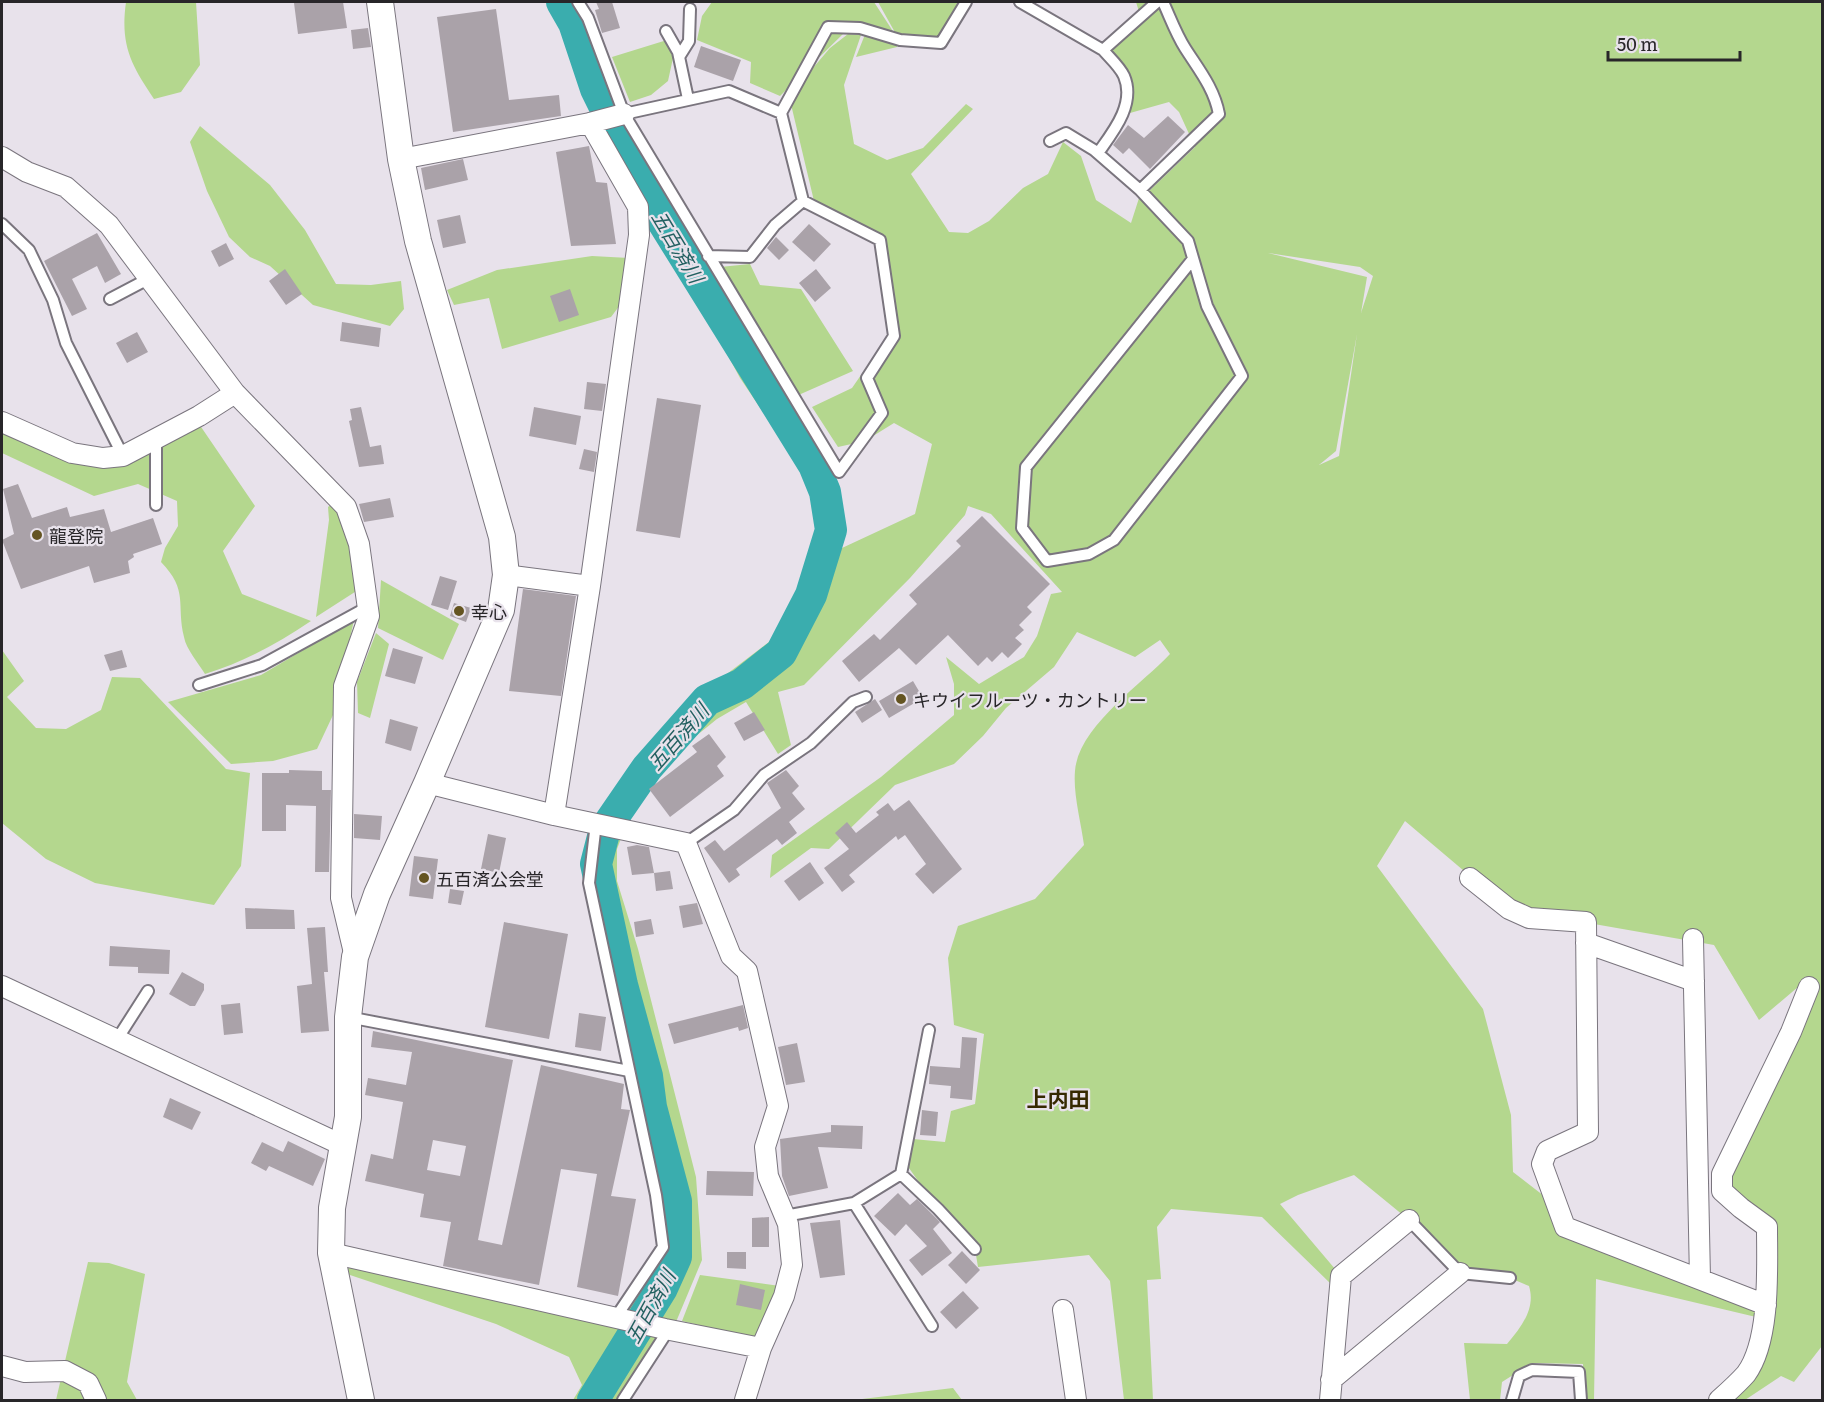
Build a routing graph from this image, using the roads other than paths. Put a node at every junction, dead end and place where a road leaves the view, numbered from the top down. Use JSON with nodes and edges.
{"nodes":[{"id":1,"x":380,"y":2,"type":"edge"},
{"id":2,"x":578,"y":2,"type":"edge"},
{"id":3,"x":966,"y":2,"type":"edge"},
{"id":4,"x":1020,"y":2,"type":"edge"},
{"id":5,"x":1158,"y":2,"type":"edge"},
{"id":6,"x":1163,"y":2,"type":"edge"},
{"id":7,"x":690,"y":9,"type":"dead end"},
{"id":8,"x":666,"y":31,"type":"dead end"},
{"id":9,"x":1103,"y":50,"type":"junction"},
{"id":10,"x":679,"y":57,"type":"junction"},
{"id":11,"x":688,"y":99,"type":"junction"},
{"id":12,"x":781,"y":113,"type":"junction"},
{"id":13,"x":624,"y":114,"type":"junction"},
{"id":14,"x":590,"y":123,"type":"junction"},
{"id":15,"x":1050,"y":141,"type":"dead end"},
{"id":16,"x":1098,"y":153,"type":"junction"},
{"id":17,"x":2,"y":157,"type":"edge"},
{"id":18,"x":401,"y":159,"type":"junction"},
{"id":19,"x":1140,"y":190,"type":"junction"},
{"id":20,"x":803,"y":201,"type":"junction"},
{"id":21,"x":2,"y":224,"type":"edge"},
{"id":22,"x":708,"y":256,"type":"junction"},
{"id":23,"x":1193,"y":260,"type":"junction"},
{"id":24,"x":148,"y":279,"type":"junction"},
{"id":25,"x":110,"y":299,"type":"dead end"},
{"id":26,"x":235,"y":393,"type":"junction"},
{"id":27,"x":2,"y":422,"type":"edge"},
{"id":28,"x":156,"y":438,"type":"junction"},
{"id":29,"x":123,"y":456,"type":"junction"},
{"id":30,"x":156,"y":505,"type":"dead end"},
{"id":31,"x":506,"y":575,"type":"junction"},
{"id":32,"x":590,"y":586,"type":"junction"},
{"id":33,"x":368,"y":607,"type":"junction"},
{"id":34,"x":199,"y":685,"type":"dead end"},
{"id":35,"x":866,"y":697,"type":"dead end"},
{"id":36,"x":427,"y":783,"type":"junction"},
{"id":37,"x":554,"y":815,"type":"junction"},
{"id":38,"x":596,"y":823,"type":"junction"},
{"id":39,"x":686,"y":843,"type":"junction"},
{"id":40,"x":1470,"y":878,"type":"dead end"},
{"id":41,"x":1693,"y":939,"type":"dead end"},
{"id":42,"x":1586,"y":944,"type":"junction"},
{"id":43,"x":355,"y":957,"type":"junction"},
{"id":44,"x":1694,"y":981,"type":"junction"},
{"id":45,"x":2,"y":986,"type":"edge"},
{"id":46,"x":1809,"y":987,"type":"dead end"},
{"id":47,"x":148,"y":991,"type":"dead end"},
{"id":48,"x":348,"y":1017,"type":"junction"},
{"id":49,"x":929,"y":1030,"type":"dead end"},
{"id":50,"x":116,"y":1041,"type":"junction"},
{"id":51,"x":629,"y":1071,"type":"junction"},
{"id":52,"x":344,"y":1146,"type":"junction"},
{"id":53,"x":901,"y":1174,"type":"junction"},
{"id":54,"x":1698,"y":1182,"type":"junction"},
{"id":55,"x":1722,"y":1191,"type":"junction"},
{"id":56,"x":854,"y":1203,"type":"junction"},
{"id":57,"x":784,"y":1216,"type":"junction"},
{"id":58,"x":1409,"y":1220,"type":"joint"},
{"id":59,"x":975,"y":1249,"type":"dead end"},
{"id":60,"x":331,"y":1253,"type":"junction"},
{"id":61,"x":1460,"y":1273,"type":"junction"},
{"id":62,"x":1510,"y":1278,"type":"dead end"},
{"id":63,"x":1700,"y":1280,"type":"junction"},
{"id":64,"x":1766,"y":1305,"type":"junction"},
{"id":65,"x":1063,"y":1310,"type":"dead end"},
{"id":66,"x":609,"y":1316,"type":"junction"},
{"id":67,"x":932,"y":1326,"type":"dead end"},
{"id":68,"x":667,"y":1329,"type":"junction"},
{"id":69,"x":761,"y":1348,"type":"junction"},
{"id":70,"x":2,"y":1366,"type":"edge"},
{"id":71,"x":1330,"y":1380,"type":"junction"},
{"id":72,"x":96,"y":1401,"type":"edge"},
{"id":73,"x":361,"y":1401,"type":"edge"},
{"id":74,"x":623,"y":1401,"type":"edge"},
{"id":75,"x":745,"y":1401,"type":"edge"},
{"id":76,"x":1076,"y":1401,"type":"edge"},
{"id":77,"x":1330,"y":1401,"type":"edge"},
{"id":78,"x":1512,"y":1401,"type":"edge"},
{"id":79,"x":1581,"y":1401,"type":"edge"},
{"id":80,"x":1719,"y":1401,"type":"edge"}],
"edges":[{"from":1,"to":18,"type":"street"},
{"from":2,"to":13,"type":"lane"},
{"from":3,"to":12,"type":"lane"},
{"from":4,"to":9,"type":"lane"},
{"from":5,"to":9,"type":"lane"},
{"from":6,"to":19,"type":"lane"},
{"from":7,"to":10,"type":"lane"},
{"from":8,"to":10,"type":"lane"},
{"from":9,"to":16,"type":"lane"},
{"from":10,"to":11,"type":"lane"},
{"from":11,"to":12,"type":"lane"},
{"from":11,"to":13,"type":"lane"},
{"from":12,"to":20,"type":"lane"},
{"from":13,"to":14,"type":"street"},
{"from":13,"to":22,"type":"lane"},
{"from":14,"to":18,"type":"street"},
{"from":14,"to":32,"type":"street"},
{"from":15,"to":16,"type":"lane"},
{"from":16,"to":19,"type":"lane"},
{"from":17,"to":24,"type":"street"},
{"from":18,"to":31,"type":"street"},
{"from":19,"to":23,"type":"lane"},
{"from":20,"to":22,"type":"lane"},
{"from":20,"to":22,"type":"lane"},
{"from":21,"to":29,"type":"lane"},
{"from":23,"to":23,"type":"lane"},
{"from":24,"to":25,"type":"lane"},
{"from":24,"to":26,"type":"street"},
{"from":26,"to":28,"type":"street"},
{"from":26,"to":33,"type":"street"},
{"from":27,"to":29,"type":"street"},
{"from":28,"to":29,"type":"street"},
{"from":28,"to":30,"type":"lane"},
{"from":31,"to":32,"type":"street"},
{"from":31,"to":36,"type":"street"},
{"from":32,"to":37,"type":"street"},
{"from":33,"to":34,"type":"lane"},
{"from":33,"to":43,"type":"street"},
{"from":35,"to":39,"type":"lane"},
{"from":36,"to":37,"type":"street"},
{"from":36,"to":43,"type":"street"},
{"from":37,"to":38,"type":"street"},
{"from":38,"to":39,"type":"street"},
{"from":38,"to":51,"type":"lane"},
{"from":39,"to":57,"type":"street"},
{"from":40,"to":42,"type":"street"},
{"from":41,"to":44,"type":"street"},
{"from":42,"to":44,"type":"street"},
{"from":42,"to":63,"type":"street"},
{"from":43,"to":48,"type":"street"},
{"from":44,"to":54,"type":"street"},
{"from":45,"to":50,"type":"street"},
{"from":46,"to":55,"type":"street"},
{"from":47,"to":50,"type":"lane"},
{"from":48,"to":51,"type":"lane"},
{"from":48,"to":52,"type":"street"},
{"from":49,"to":53,"type":"lane"},
{"from":50,"to":52,"type":"street"},
{"from":51,"to":66,"type":"lane"},
{"from":52,"to":60,"type":"street"},
{"from":53,"to":56,"type":"lane"},
{"from":53,"to":59,"type":"lane"},
{"from":54,"to":55,"type":"street"},
{"from":54,"to":63,"type":"street"},
{"from":55,"to":64,"type":"street"},
{"from":56,"to":57,"type":"lane"},
{"from":56,"to":67,"type":"lane"},
{"from":57,"to":69,"type":"street"},
{"from":58,"to":61,"type":"lane"},
{"from":58,"to":71,"type":"street"},
{"from":60,"to":66,"type":"street"},
{"from":60,"to":73,"type":"street"},
{"from":61,"to":62,"type":"lane"},
{"from":61,"to":71,"type":"street"},
{"from":63,"to":64,"type":"street"},
{"from":64,"to":80,"type":"street"},
{"from":65,"to":76,"type":"street"},
{"from":66,"to":68,"type":"street"},
{"from":68,"to":69,"type":"street"},
{"from":68,"to":74,"type":"lane"},
{"from":69,"to":75,"type":"street"},
{"from":70,"to":72,"type":"street"},
{"from":71,"to":77,"type":"street"},
{"from":78,"to":79,"type":"lane"}]}
